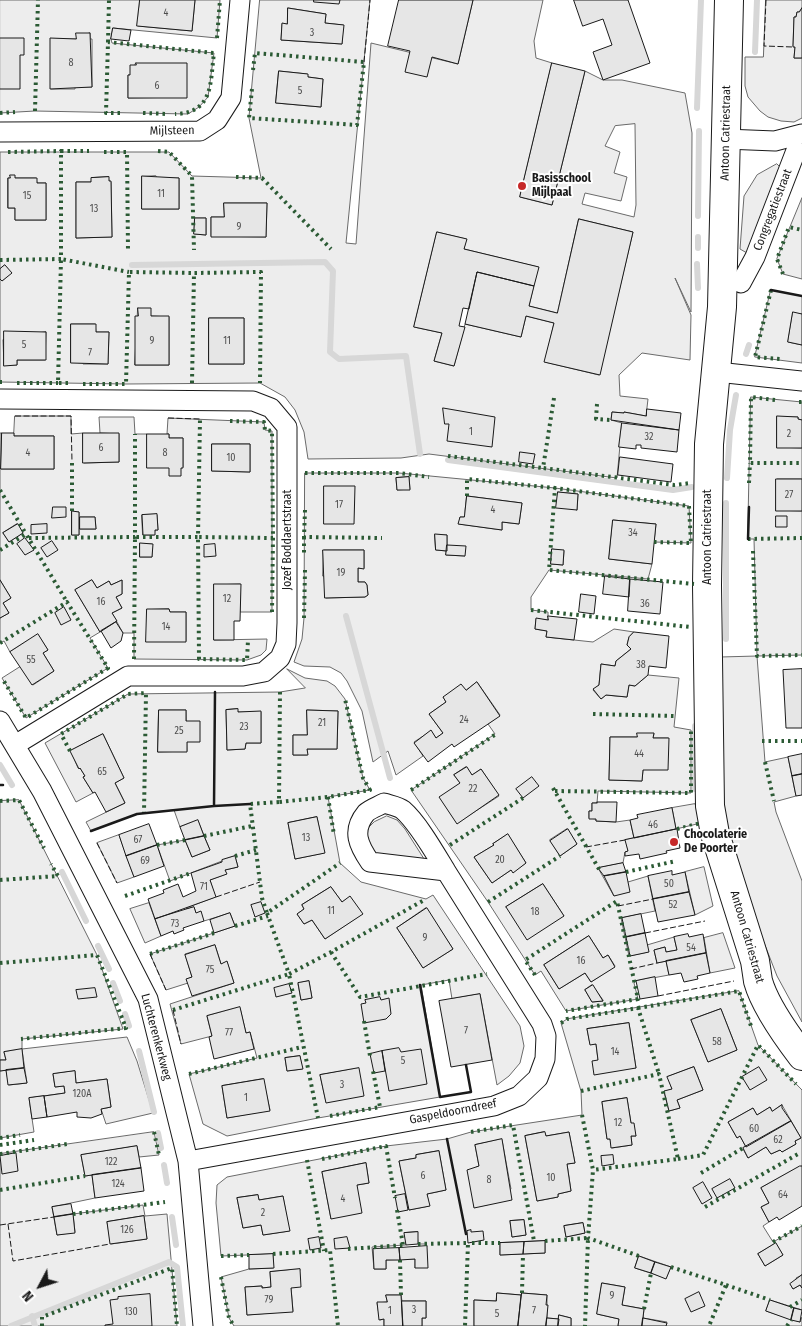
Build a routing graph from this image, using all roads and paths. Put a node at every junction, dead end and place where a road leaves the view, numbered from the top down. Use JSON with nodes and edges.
{"nodes":[{"id":1,"x":240,"y":0,"type":"edge"},
{"id":2,"x":729,"y":0,"type":"edge"},
{"id":3,"x":0,"y":132,"type":"edge"},
{"id":4,"x":802,"y":135,"type":"edge"},
{"id":5,"x":725,"y":139,"type":"junction"},
{"id":6,"x":741,"y":283,"type":"dead end"},
{"id":7,"x":717,"y":372,"type":"junction"},
{"id":8,"x":802,"y":381,"type":"edge"},
{"id":9,"x":0,"y":399,"type":"edge"},
{"id":10,"x":0,"y":721,"type":"edge"},
{"id":11,"x":15,"y":745,"type":"junction"},
{"id":12,"x":446,"y":871,"type":"junction"},
{"id":13,"x":802,"y":1056,"type":"edge"},
{"id":14,"x":188,"y":1161,"type":"junction"},
{"id":15,"x":204,"y":1326,"type":"edge"}],
"edges":[{"from":1,"to":3,"type":"street","name":"Mijlsteen"},
{"from":2,"to":5,"type":"main road","name":"Antoon Catriestraat"},
{"from":4,"to":5,"type":"street","name":"Congregatiestraat"},
{"from":4,"to":6,"type":"street","name":"Congregatiestraat"},
{"from":5,"to":7,"type":"main road","name":"Antoon Catriestraat"},
{"from":7,"to":8,"type":"street"},
{"from":7,"to":13,"type":"main road","name":"Antoon Catriestraat"},
{"from":9,"to":11,"type":"street","name":"Jozef Boddaertstraat"},
{"from":10,"to":11,"type":"street","name":"Luchterenkerkweg"},
{"from":11,"to":14,"type":"street","name":"Luchterenkerkweg"},
{"from":12,"to":12,"type":"street","name":"Gaspeldoorndreef"},
{"from":12,"to":14,"type":"street","name":"Gaspeldoorndreef"},
{"from":14,"to":15,"type":"street","name":"Luchterenkerkweg"}]}
